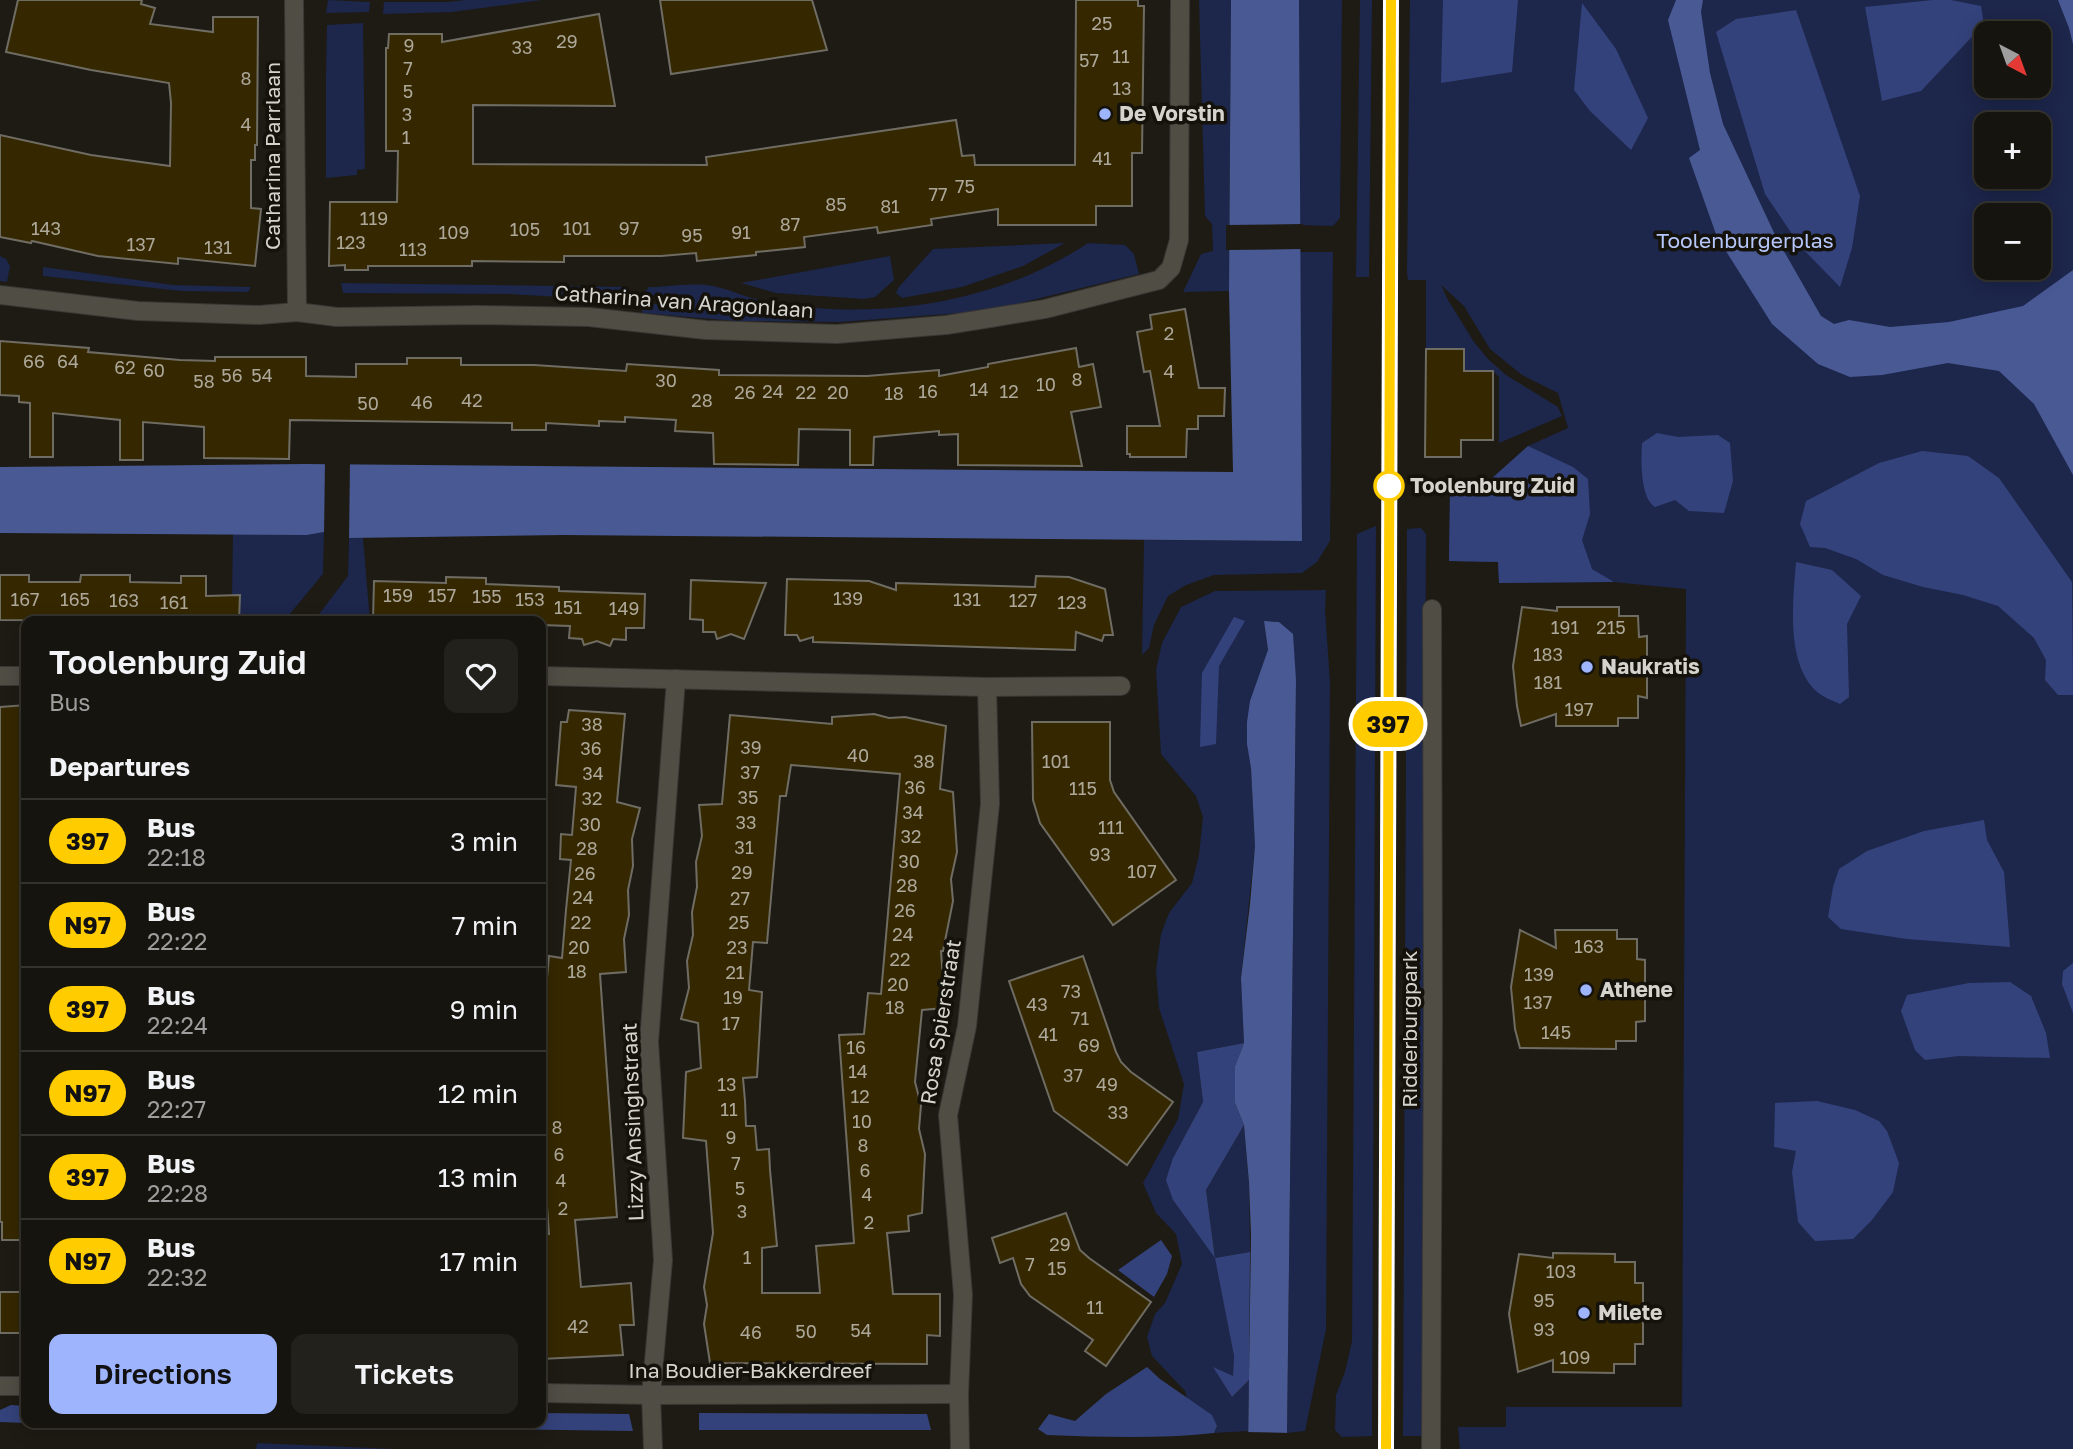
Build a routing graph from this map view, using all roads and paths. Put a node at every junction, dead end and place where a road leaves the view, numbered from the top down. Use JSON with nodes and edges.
{"nodes":[{"id":1,"x":294,"y":0,"type":"edge"},
{"id":2,"x":1180,"y":0,"type":"edge"},
{"id":3,"x":0,"y":296,"type":"edge"},
{"id":4,"x":297,"y":312,"type":"junction"},
{"id":5,"x":1432,"y":609,"type":"dead end"},
{"id":6,"x":0,"y":676,"type":"edge"},
{"id":7,"x":21,"y":676,"type":"edge"},
{"id":8,"x":546,"y":676,"type":"edge"},
{"id":9,"x":676,"y":679,"type":"junction"},
{"id":10,"x":1121,"y":685,"type":"dead end"},
{"id":11,"x":987,"y":687,"type":"junction"},
{"id":12,"x":0,"y":1386,"type":"edge"},
{"id":13,"x":21,"y":1386,"type":"edge"},
{"id":14,"x":546,"y":1393,"type":"edge"},
{"id":15,"x":959,"y":1394,"type":"junction"},
{"id":16,"x":652,"y":1395,"type":"junction"},
{"id":17,"x":653,"y":1449,"type":"edge"},
{"id":18,"x":960,"y":1449,"type":"edge"},
{"id":19,"x":1431,"y":1449,"type":"edge"}],
"edges":[{"from":1,"to":4,"type":"street","name":"Catharina Parrlaan"},
{"from":2,"to":4,"type":"street","name":"Catharina van Aragonlaan"},
{"from":3,"to":4,"type":"street","name":"Catharina van Aragonlaan"},
{"from":5,"to":19,"type":"street","name":"Ridderburgpark"},
{"from":6,"to":7,"type":"street"},
{"from":8,"to":9,"type":"street"},
{"from":9,"to":11,"type":"street"},
{"from":9,"to":16,"type":"street","name":"Lizzy Ansinghstraat"},
{"from":10,"to":11,"type":"street"},
{"from":11,"to":15,"type":"street","name":"Rosa Spierstraat"},
{"from":12,"to":13,"type":"street"},
{"from":14,"to":16,"type":"street","name":"Ina Boudier-Bakkerdreef"},
{"from":15,"to":16,"type":"street","name":"Ina Boudier-Bakkerdreef"},
{"from":15,"to":18,"type":"street","name":"Rosa Spierstraat"},
{"from":16,"to":17,"type":"street","name":"Lizzy Ansinghstraat"}]}
